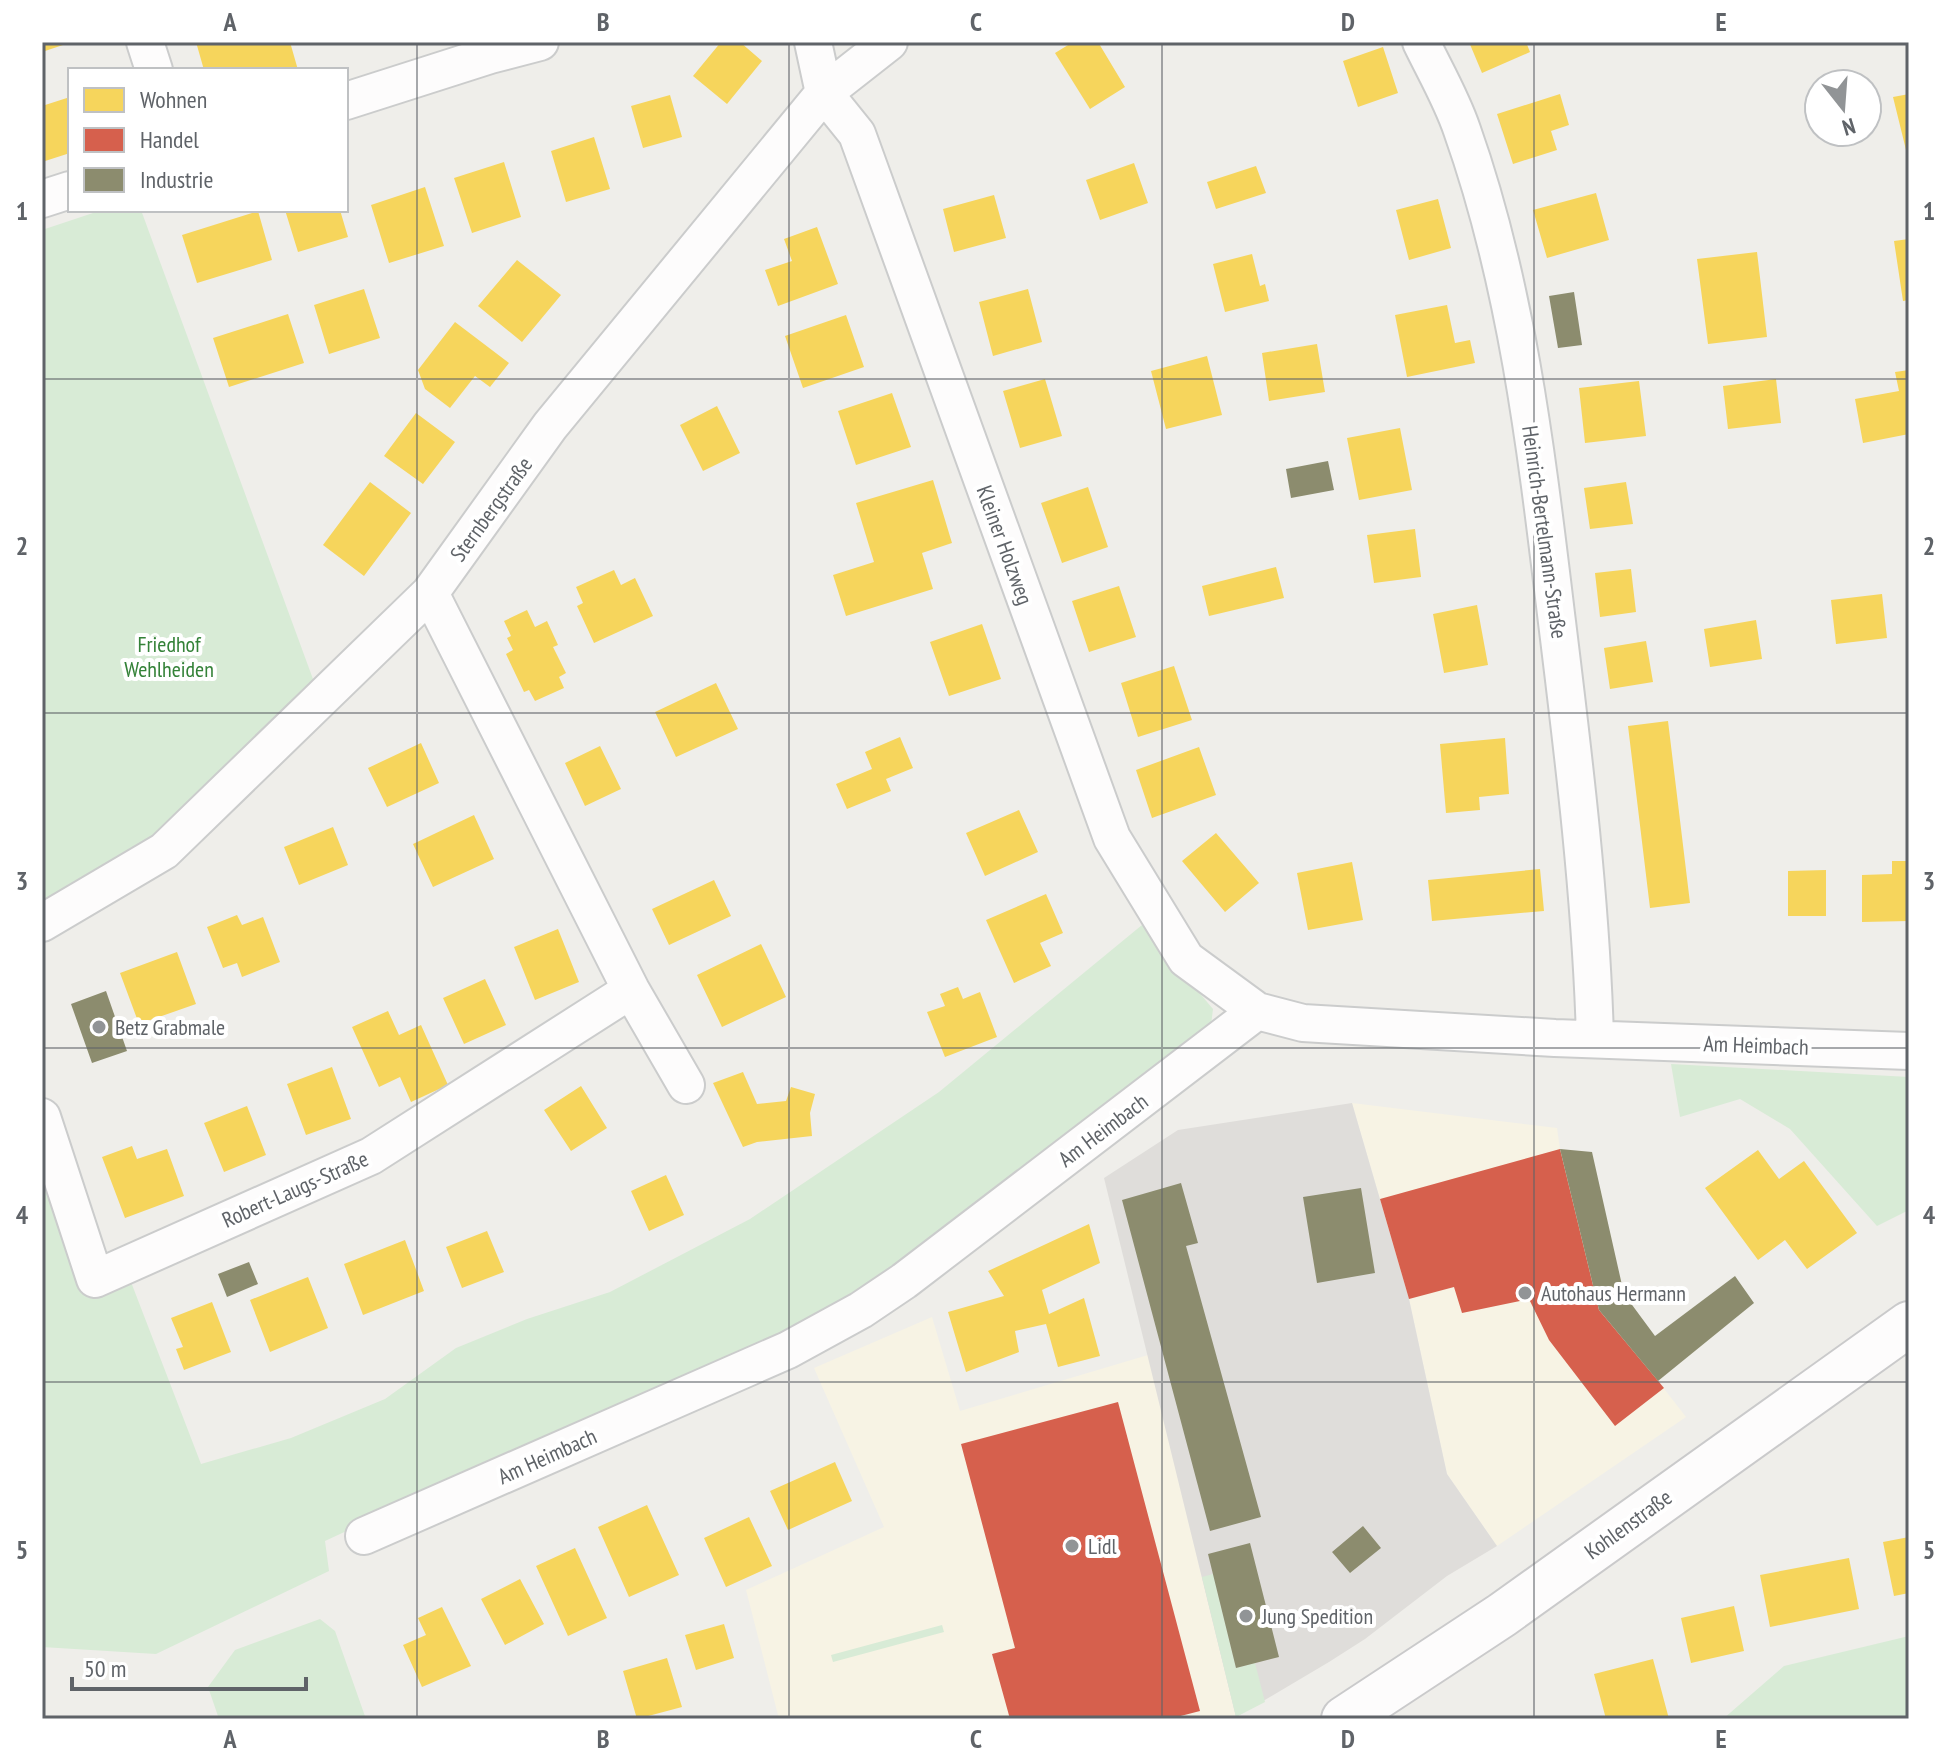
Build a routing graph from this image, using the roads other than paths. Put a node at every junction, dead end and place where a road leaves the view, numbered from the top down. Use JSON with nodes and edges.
{"nodes":[{"id":1,"x":145,"y":42,"type":"edge"},
{"id":2,"x":540,"y":42,"type":"edge"},
{"id":3,"x":813,"y":42,"type":"edge"},
{"id":4,"x":889,"y":42,"type":"edge"},
{"id":5,"x":1421,"y":42,"type":"edge"},
{"id":6,"x":488,"y":48,"type":"edge"},
{"id":7,"x":153,"y":68,"type":"edge"},
{"id":8,"x":824,"y":93,"type":"junction"},
{"id":9,"x":348,"y":100,"type":"edge"},
{"id":10,"x":68,"y":191,"type":"edge"},
{"id":11,"x":42,"y":199,"type":"edge"},
{"id":12,"x":430,"y":593,"type":"junction"},
{"id":13,"x":42,"y":923,"type":"edge"},
{"id":14,"x":631,"y":990,"type":"junction"},
{"id":15,"x":1257,"y":1011,"type":"junction"},
{"id":16,"x":1595,"y":1038,"type":"junction"},
{"id":17,"x":1909,"y":1051,"type":"edge"},
{"id":18,"x":686,"y":1085,"type":"dead end"},
{"id":19,"x":42,"y":1117,"type":"edge"},
{"id":20,"x":1909,"y":1324,"type":"edge"},
{"id":21,"x":364,"y":1536,"type":"dead end"},
{"id":22,"x":1344,"y":1719,"type":"edge"}],
"edges":[{"from":1,"to":7,"type":"street"},
{"from":2,"to":6,"type":"street"},
{"from":3,"to":8,"type":"street","name":"Kleiner Holzweg"},
{"from":4,"to":8,"type":"street","name":"Sternbergstraße"},
{"from":5,"to":16,"type":"street","name":"Heinrich-Bertelmann-Straße"},
{"from":6,"to":9,"type":"street"},
{"from":8,"to":12,"type":"street","name":"Sternbergstraße"},
{"from":8,"to":15,"type":"street","name":"Kleiner Holzweg"},
{"from":10,"to":11,"type":"street"},
{"from":12,"to":13,"type":"street","name":"Sternbergstraße"},
{"from":12,"to":14,"type":"street"},
{"from":14,"to":18,"type":"street"},
{"from":14,"to":19,"type":"street","name":"Robert-Laugs-Straße"},
{"from":15,"to":16,"type":"street","name":"Am Heimbach"},
{"from":15,"to":21,"type":"street","name":"Am Heimbach"},
{"from":16,"to":17,"type":"street","name":"Am Heimbach"},
{"from":20,"to":22,"type":"main road","name":"Kohlenstraße"}]}
